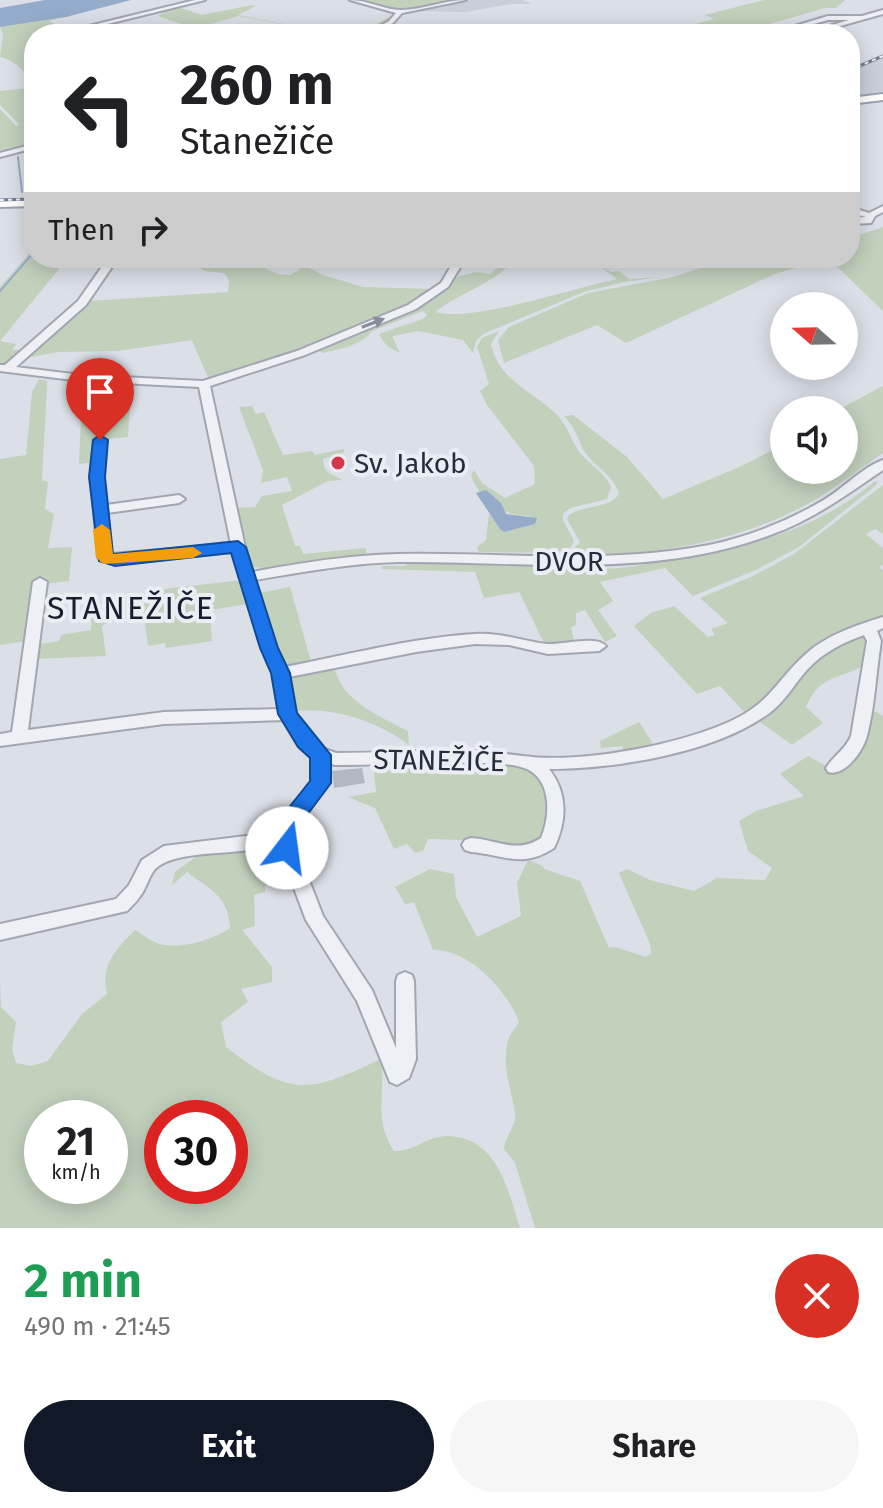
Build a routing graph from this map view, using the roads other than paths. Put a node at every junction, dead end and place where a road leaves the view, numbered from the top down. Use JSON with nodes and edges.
{"nodes":[{"id":1,"x":181,"y":0,"type":"edge"},
{"id":2,"x":202,"y":0,"type":"edge"},
{"id":3,"x":353,"y":0,"type":"edge"},
{"id":4,"x":463,"y":0,"type":"edge"},
{"id":5,"x":172,"y":6,"type":"junction"},
{"id":6,"x":400,"y":12,"type":"junction"},
{"id":7,"x":880,"y":13,"type":"edge"},
{"id":8,"x":862,"y":18,"type":"junction"},
{"id":9,"x":99,"y":24,"type":"edge"},
{"id":10,"x":387,"y":24,"type":"edge"},
{"id":11,"x":807,"y":24,"type":"edge"},
{"id":12,"x":841,"y":24,"type":"edge"},
{"id":13,"x":883,"y":97,"type":"edge"},
{"id":14,"x":860,"y":100,"type":"edge"},
{"id":15,"x":24,"y":149,"type":"edge"},
{"id":16,"x":0,"y":155,"type":"edge"},
{"id":17,"x":24,"y":203,"type":"edge"},
{"id":18,"x":0,"y":204,"type":"edge"},
{"id":19,"x":883,"y":207,"type":"edge"},
{"id":20,"x":860,"y":209,"type":"edge"},
{"id":21,"x":860,"y":212,"type":"edge"},
{"id":22,"x":871,"y":216,"type":"junction"},
{"id":23,"x":860,"y":222,"type":"edge"},
{"id":24,"x":107,"y":268,"type":"edge"},
{"id":25,"x":456,"y":268,"type":"edge"},
{"id":26,"x":4,"y":367,"type":"edge"},
{"id":27,"x":67,"y":377,"type":"junction"},
{"id":28,"x":0,"y":378,"type":"edge"},
{"id":29,"x":211,"y":382,"type":"junction"},
{"id":30,"x":100,"y":440,"type":"dead end"},
{"id":31,"x":879,"y":472,"type":"edge"},
{"id":32,"x":179,"y":499,"type":"dead end"},
{"id":33,"x":100,"y":510,"type":"junction"},
{"id":34,"x":238,"y":547,"type":"junction"},
{"id":35,"x":248,"y":577,"type":"junction"},
{"id":36,"x":40,"y":582,"type":"dead end"},
{"id":37,"x":876,"y":626,"type":"edge"},
{"id":38,"x":599,"y":646,"type":"dead end"},
{"id":39,"x":281,"y":673,"type":"junction"},
{"id":40,"x":288,"y":714,"type":"junction"},
{"id":41,"x":19,"y":736,"type":"junction"},
{"id":42,"x":0,"y":740,"type":"edge"},
{"id":43,"x":321,"y":755,"type":"junction"},
{"id":44,"x":517,"y":761,"type":"junction"},
{"id":45,"x":834,"y":768,"type":"dead end"},
{"id":46,"x":282,"y":833,"type":"junction"},
{"id":47,"x":471,"y":845,"type":"dead end"},
{"id":48,"x":0,"y":932,"type":"edge"},
{"id":49,"x":405,"y":981,"type":"dead end"}],
"edges":[{"from":1,"to":5,"type":"street"},
{"from":2,"to":5,"type":"street"},
{"from":3,"to":6,"type":"street"},
{"from":4,"to":6,"type":"street"},
{"from":5,"to":9,"type":"street"},
{"from":6,"to":10,"type":"street"},
{"from":7,"to":8,"type":"street"},
{"from":8,"to":11,"type":"street"},
{"from":8,"to":12,"type":"street"},
{"from":13,"to":14,"type":"main road"},
{"from":15,"to":16,"type":"street"},
{"from":17,"to":18,"type":"main road"},
{"from":19,"to":20,"type":"street"},
{"from":19,"to":22,"type":"street"},
{"from":21,"to":22,"type":"street"},
{"from":22,"to":23,"type":"street"},
{"from":24,"to":26,"type":"street"},
{"from":29,"to":25,"type":"street","one_way":true},
{"from":26,"to":27,"type":"street"},
{"from":27,"to":28,"type":"street"},
{"from":27,"to":29,"type":"street"},
{"from":29,"to":34,"type":"street"},
{"from":30,"to":33,"type":"street"},
{"from":31,"to":35,"type":"street","name":"DVOR"},
{"from":32,"to":33,"type":"street"},
{"from":33,"to":34,"type":"street"},
{"from":34,"to":35,"type":"street"},
{"from":35,"to":39,"type":"street"},
{"from":36,"to":41,"type":"street"},
{"from":37,"to":44,"type":"street"},
{"from":37,"to":45,"type":"street"},
{"from":38,"to":39,"type":"street"},
{"from":39,"to":40,"type":"street"},
{"from":40,"to":41,"type":"street"},
{"from":40,"to":43,"type":"street"},
{"from":41,"to":42,"type":"street"},
{"from":43,"to":44,"type":"street","name":"STANEŽIČE"},
{"from":43,"to":46,"type":"street"},
{"from":44,"to":47,"type":"street","name":"STANEŽIČE"},
{"from":46,"to":48,"type":"street"},
{"from":46,"to":49,"type":"street"}]}
